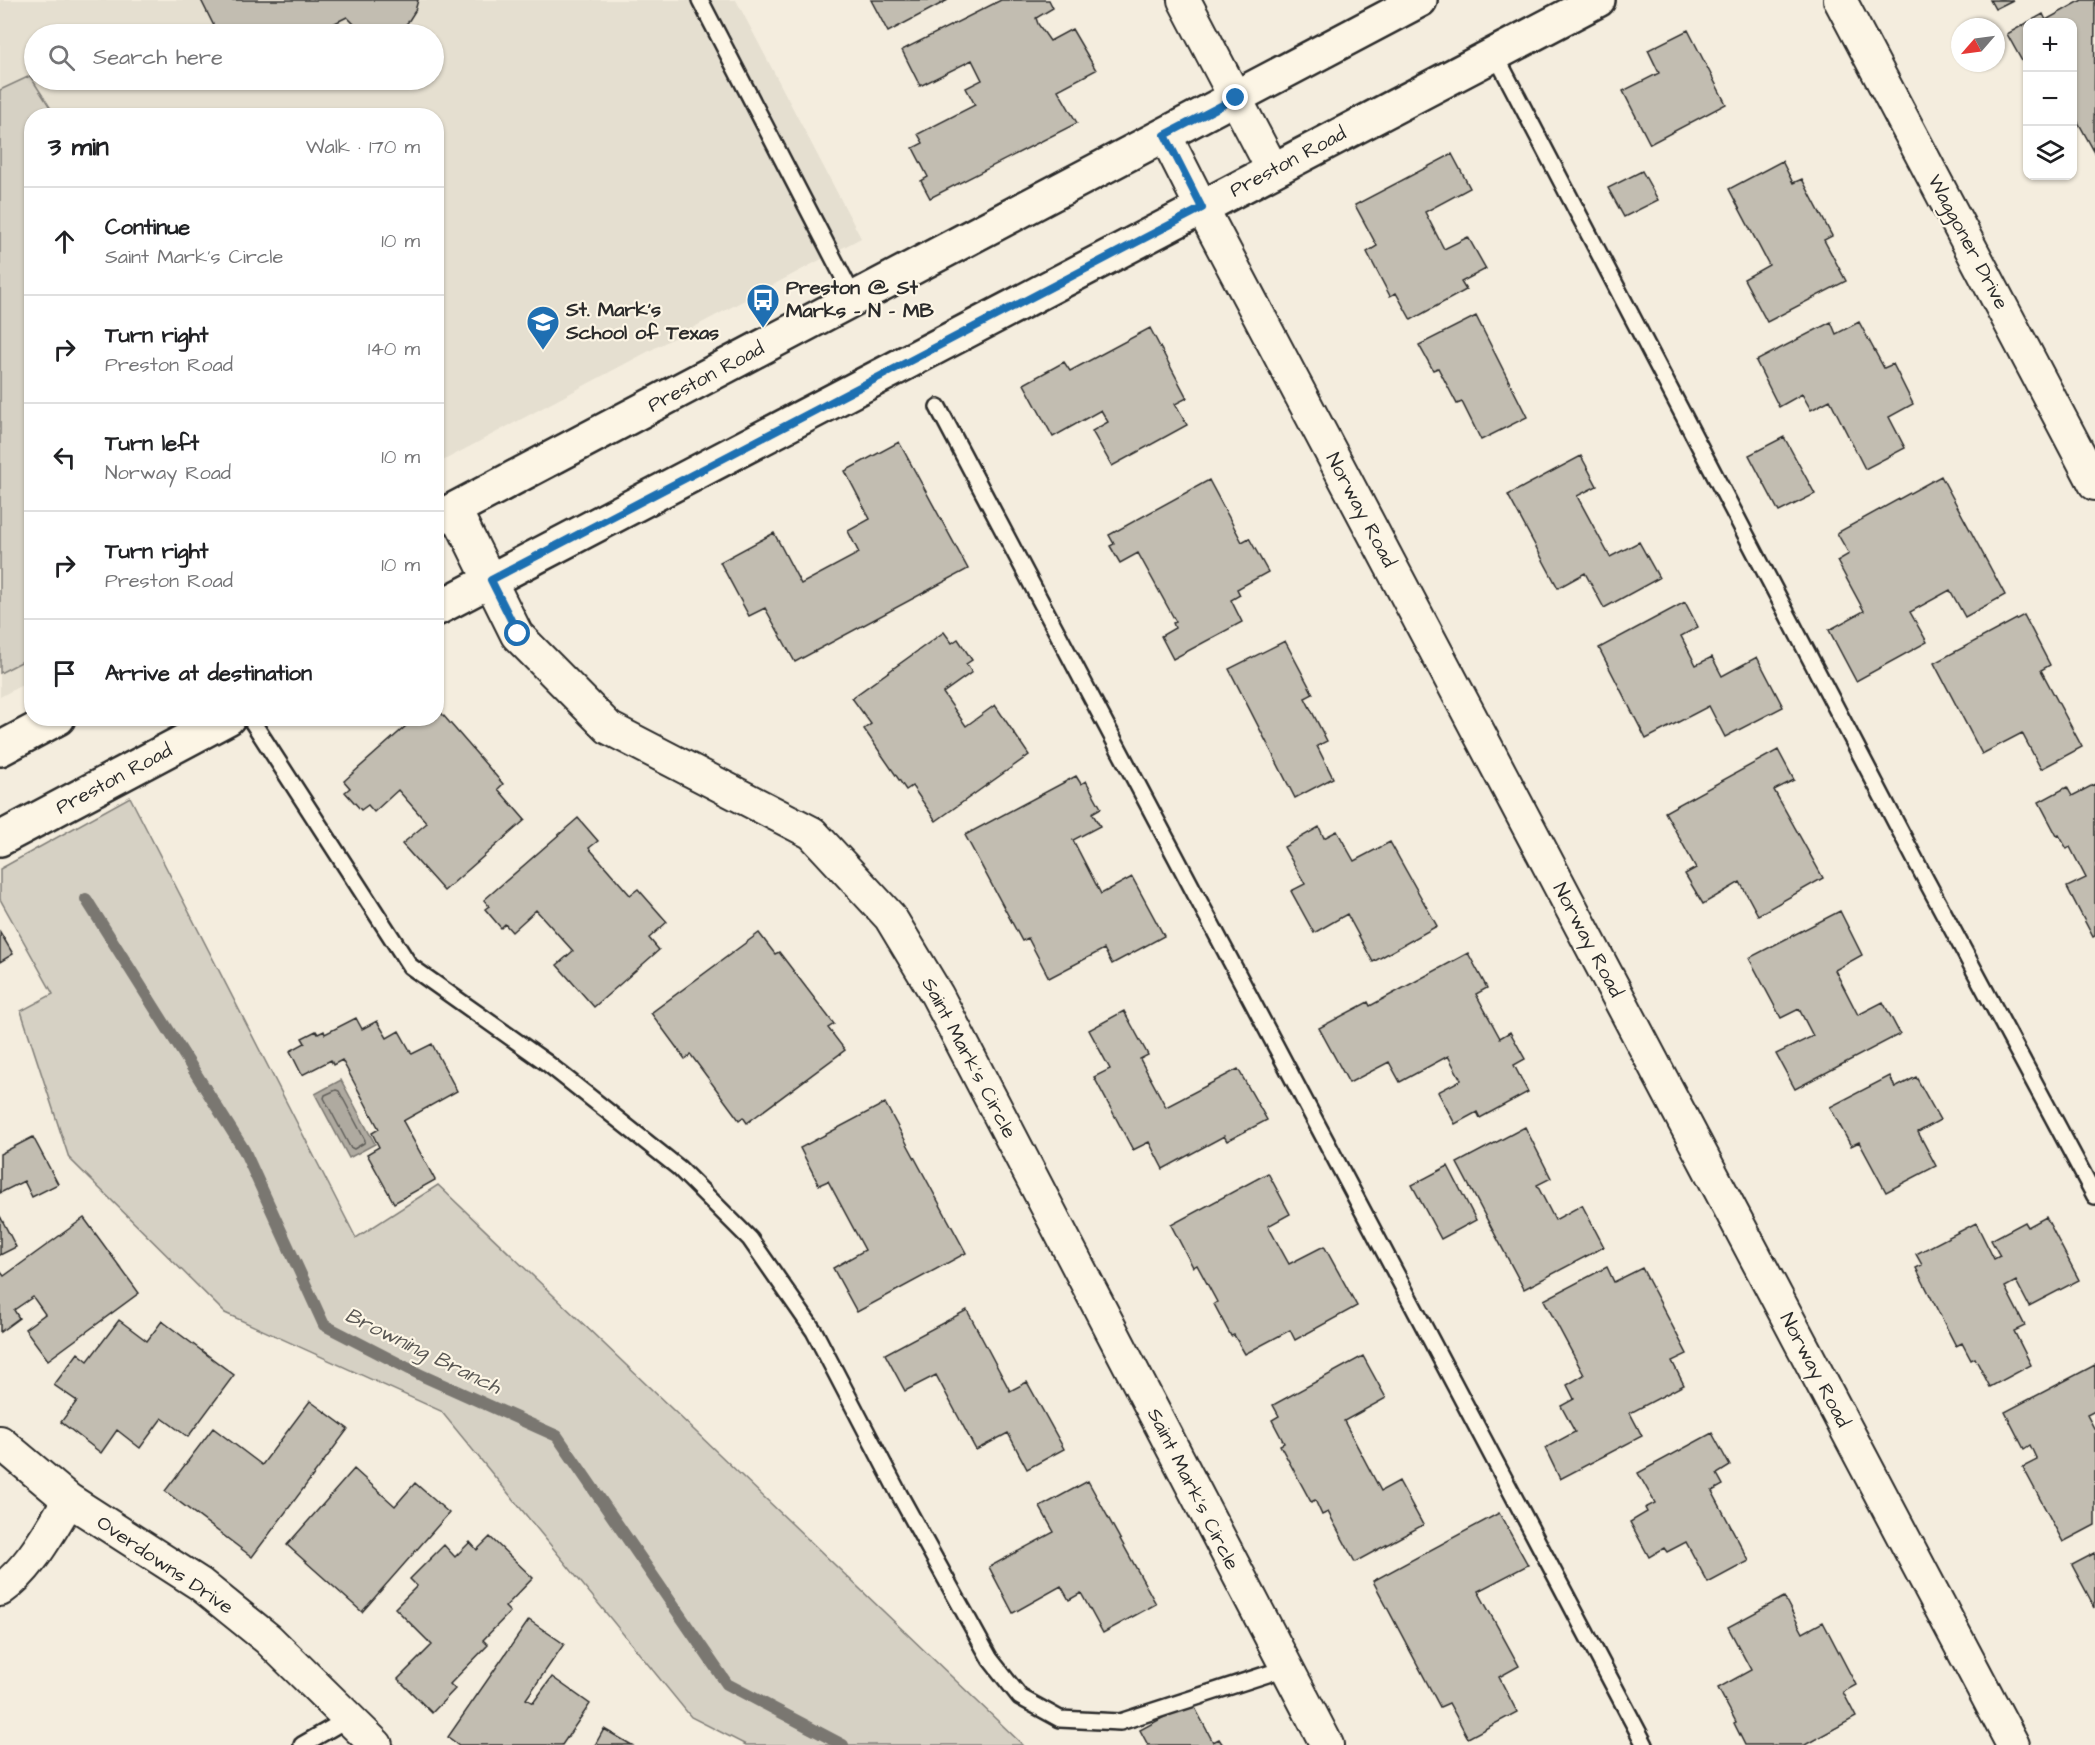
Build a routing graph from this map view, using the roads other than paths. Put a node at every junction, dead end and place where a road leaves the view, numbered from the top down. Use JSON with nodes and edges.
{"nodes":[{"id":1,"x":700,"y":0,"type":"edge"},
{"id":2,"x":1184,"y":0,"type":"edge"},
{"id":3,"x":1420,"y":0,"type":"edge"},
{"id":4,"x":1598,"y":0,"type":"edge"},
{"id":5,"x":1840,"y":0,"type":"edge"},
{"id":6,"x":1495,"y":54,"type":"junction"},
{"id":7,"x":1236,"y":98,"type":"junction"},
{"id":8,"x":1165,"y":135,"type":"junction"},
{"id":9,"x":1274,"y":170,"type":"junction"},
{"id":10,"x":1202,"y":208,"type":"junction"},
{"id":11,"x":855,"y":298,"type":"junction"},
{"id":12,"x":938,"y":406,"type":"dead end"},
{"id":13,"x":2095,"y":484,"type":"edge"},
{"id":14,"x":446,"y":515,"type":"edge"},
{"id":15,"x":491,"y":580,"type":"junction"},
{"id":16,"x":444,"y":605,"type":"edge"},
{"id":17,"x":43,"y":726,"type":"edge"},
{"id":18,"x":213,"y":726,"type":"edge"},
{"id":19,"x":255,"y":726,"type":"edge"},
{"id":20,"x":0,"y":749,"type":"edge"},
{"id":21,"x":0,"y":839,"type":"edge"},
{"id":22,"x":2095,"y":1196,"type":"edge"},
{"id":23,"x":0,"y":1442,"type":"edge"},
{"id":24,"x":69,"y":1500,"type":"junction"},
{"id":25,"x":0,"y":1590,"type":"edge"},
{"id":26,"x":1286,"y":1668,"type":"junction"},
{"id":27,"x":349,"y":1718,"type":"junction"},
{"id":28,"x":302,"y":1745,"type":"edge"},
{"id":29,"x":376,"y":1745,"type":"edge"},
{"id":30,"x":1327,"y":1745,"type":"edge"},
{"id":31,"x":1645,"y":1745,"type":"edge"},
{"id":32,"x":2013,"y":1745,"type":"edge"}],
"edges":[{"from":1,"to":11,"type":"lane"},
{"from":2,"to":7,"type":"street"},
{"from":3,"to":7,"type":"main road","name":"Preston Road"},
{"from":4,"to":6,"type":"main road","name":"Preston Road"},
{"from":5,"to":13,"type":"street","name":"Waggoner Drive"},
{"from":6,"to":9,"type":"main road","name":"Preston Road"},
{"from":6,"to":22,"type":"lane"},
{"from":7,"to":8,"type":"main road","name":"Preston Road"},
{"from":7,"to":9,"type":"street"},
{"from":8,"to":10,"type":"street","name":"Norway Road"},
{"from":8,"to":11,"type":"main road","name":"Preston Road"},
{"from":9,"to":10,"type":"main road","name":"Preston Road"},
{"from":10,"to":15,"type":"main road","name":"Preston Road"},
{"from":10,"to":32,"type":"street","name":"Norway Road"},
{"from":11,"to":14,"type":"main road","name":"Preston Road"},
{"from":12,"to":31,"type":"lane"},
{"from":14,"to":15,"type":"street","name":"Saint Mark's Circle"},
{"from":15,"to":16,"type":"main road","name":"Preston Road"},
{"from":15,"to":26,"type":"street","name":"Saint Mark's Circle"},
{"from":17,"to":20,"type":"main road"},
{"from":18,"to":21,"type":"main road","name":"Preston Road"},
{"from":19,"to":26,"type":"lane"},
{"from":23,"to":24,"type":"street","name":"Overdowns Drive"},
{"from":24,"to":25,"type":"street"},
{"from":24,"to":27,"type":"street","name":"Overdowns Drive"},
{"from":26,"to":30,"type":"street","name":"Saint Mark's Circle"},
{"from":27,"to":28,"type":"lane"},
{"from":27,"to":29,"type":"street","name":"Overdowns Drive"}]}
